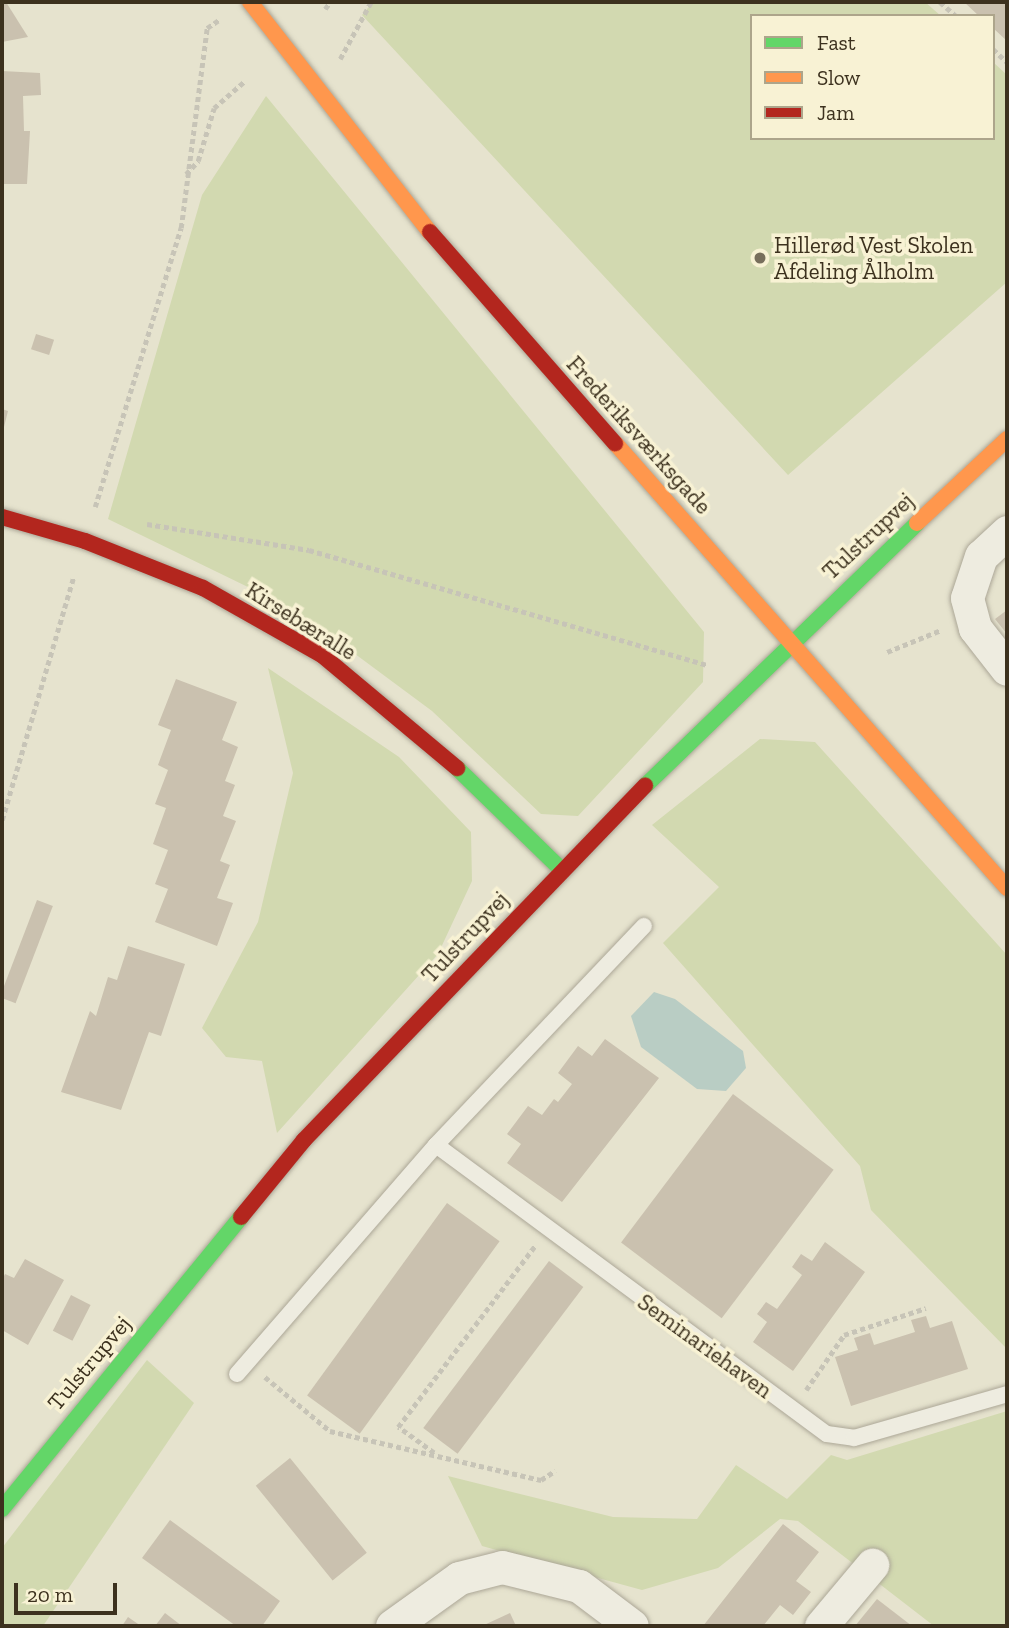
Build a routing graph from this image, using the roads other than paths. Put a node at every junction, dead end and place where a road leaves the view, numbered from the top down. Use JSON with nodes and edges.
{"nodes":[{"id":1,"x":250,"y":2,"type":"edge"},
{"id":2,"x":1007,"y":439,"type":"edge"},
{"id":3,"x":2,"y":517,"type":"edge"},
{"id":4,"x":1007,"y":532,"type":"edge"},
{"id":5,"x":790,"y":640,"type":"junction"},
{"id":6,"x":1007,"y":669,"type":"edge"},
{"id":7,"x":561,"y":869,"type":"junction"},
{"id":8,"x":1007,"y":888,"type":"edge"},
{"id":9,"x":644,"y":926,"type":"dead end"},
{"id":10,"x":436,"y":1145,"type":"junction"},
{"id":11,"x":242,"y":1368,"type":"road end"},
{"id":12,"x":1007,"y":1394,"type":"edge"},
{"id":13,"x":2,"y":1509,"type":"edge"},
{"id":14,"x":872,"y":1565,"type":"dead end"},
{"id":15,"x":392,"y":1626,"type":"edge"},
{"id":16,"x":632,"y":1626,"type":"edge"},
{"id":17,"x":821,"y":1626,"type":"edge"}],
"edges":[{"from":1,"to":5,"type":"street","name":"Frederiksværksgade"},
{"from":2,"to":5,"type":"street","name":"Tulstrupvej"},
{"from":3,"to":7,"type":"street","name":"Kirsebæralle"},
{"from":4,"to":6,"type":"street"},
{"from":5,"to":7,"type":"street","name":"Tulstrupvej"},
{"from":5,"to":8,"type":"street","name":"Frederiksværksgade"},
{"from":7,"to":13,"type":"street","name":"Tulstrupvej"},
{"from":9,"to":10,"type":"lane"},
{"from":10,"to":11,"type":"lane"},
{"from":10,"to":12,"type":"lane","name":"Seminariehaven"},
{"from":14,"to":17,"type":"street"},
{"from":15,"to":16,"type":"street"}]}
